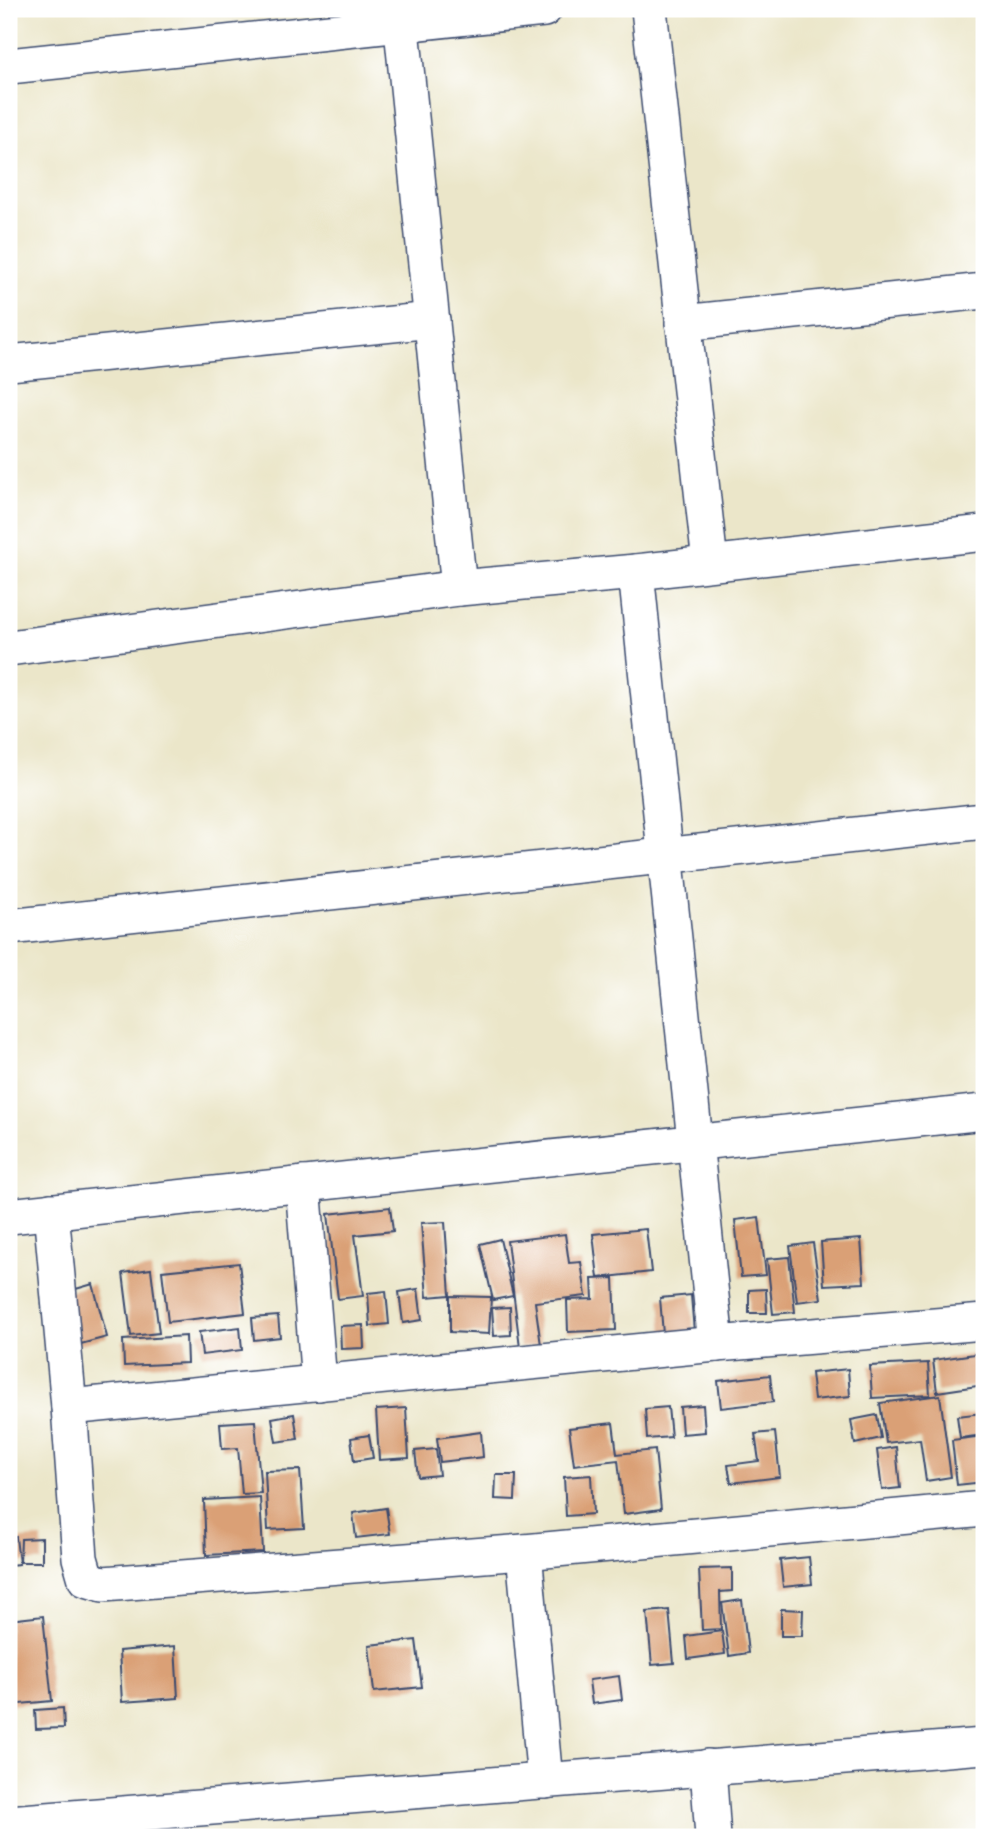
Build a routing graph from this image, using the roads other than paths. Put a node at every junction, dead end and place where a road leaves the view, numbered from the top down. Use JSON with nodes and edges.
{"nodes":[{"id":1,"x":544,"y":9,"type":"edge"},
{"id":2,"x":649,"y":9,"type":"edge"},
{"id":3,"x":401,"y":16,"type":"edge"},
{"id":4,"x":9,"y":65,"type":"edge"},
{"id":5,"x":984,"y":291,"type":"edge"},
{"id":6,"x":432,"y":320,"type":"junction"},
{"id":7,"x":683,"y":323,"type":"junction"},
{"id":8,"x":9,"y":363,"type":"edge"},
{"id":9,"x":984,"y":533,"type":"edge"},
{"id":10,"x":710,"y":563,"type":"junction"},
{"id":11,"x":636,"y":572,"type":"junction"},
{"id":12,"x":459,"y":588,"type":"junction"},
{"id":13,"x":9,"y":648,"type":"edge"},
{"id":14,"x":984,"y":821,"type":"edge"},
{"id":15,"x":664,"y":855,"type":"junction"},
{"id":16,"x":9,"y":927,"type":"edge"},
{"id":17,"x":984,"y":1112,"type":"edge"},
{"id":18,"x":694,"y":1141,"type":"junction"},
{"id":19,"x":303,"y":1184,"type":"junction"},
{"id":20,"x":51,"y":1211,"type":"junction"},
{"id":21,"x":9,"y":1216,"type":"edge"},
{"id":22,"x":984,"y":1322,"type":"edge"},
{"id":23,"x":716,"y":1344,"type":"junction"},
{"id":24,"x":319,"y":1383,"type":"junction"},
{"id":25,"x":69,"y":1407,"type":"junction"},
{"id":26,"x":984,"y":1510,"type":"edge"},
{"id":27,"x":524,"y":1552,"type":"junction"},
{"id":28,"x":984,"y":1746,"type":"edge"},
{"id":29,"x":708,"y":1767,"type":"junction"},
{"id":30,"x":545,"y":1781,"type":"junction"},
{"id":31,"x":9,"y":1823,"type":"edge"},
{"id":32,"x":713,"y":1837,"type":"edge"}],
"edges":[{"from":1,"to":3,"type":"street"},
{"from":2,"to":7,"type":"street"},
{"from":3,"to":4,"type":"street"},
{"from":3,"to":6,"type":"street"},
{"from":5,"to":7,"type":"street"},
{"from":6,"to":8,"type":"street"},
{"from":6,"to":12,"type":"street"},
{"from":7,"to":10,"type":"street"},
{"from":9,"to":10,"type":"street"},
{"from":10,"to":11,"type":"street"},
{"from":11,"to":12,"type":"street"},
{"from":11,"to":15,"type":"street"},
{"from":12,"to":13,"type":"street"},
{"from":14,"to":15,"type":"street"},
{"from":15,"to":16,"type":"street"},
{"from":15,"to":18,"type":"street"},
{"from":17,"to":18,"type":"street"},
{"from":18,"to":19,"type":"street"},
{"from":18,"to":23,"type":"street"},
{"from":19,"to":20,"type":"street"},
{"from":19,"to":24,"type":"street"},
{"from":20,"to":21,"type":"street"},
{"from":20,"to":25,"type":"street"},
{"from":22,"to":23,"type":"street"},
{"from":23,"to":24,"type":"street"},
{"from":24,"to":25,"type":"street"},
{"from":25,"to":27,"type":"street"},
{"from":26,"to":27,"type":"street"},
{"from":27,"to":30,"type":"street"},
{"from":28,"to":29,"type":"street"},
{"from":29,"to":30,"type":"street"},
{"from":29,"to":32,"type":"street"},
{"from":30,"to":31,"type":"street"}]}
